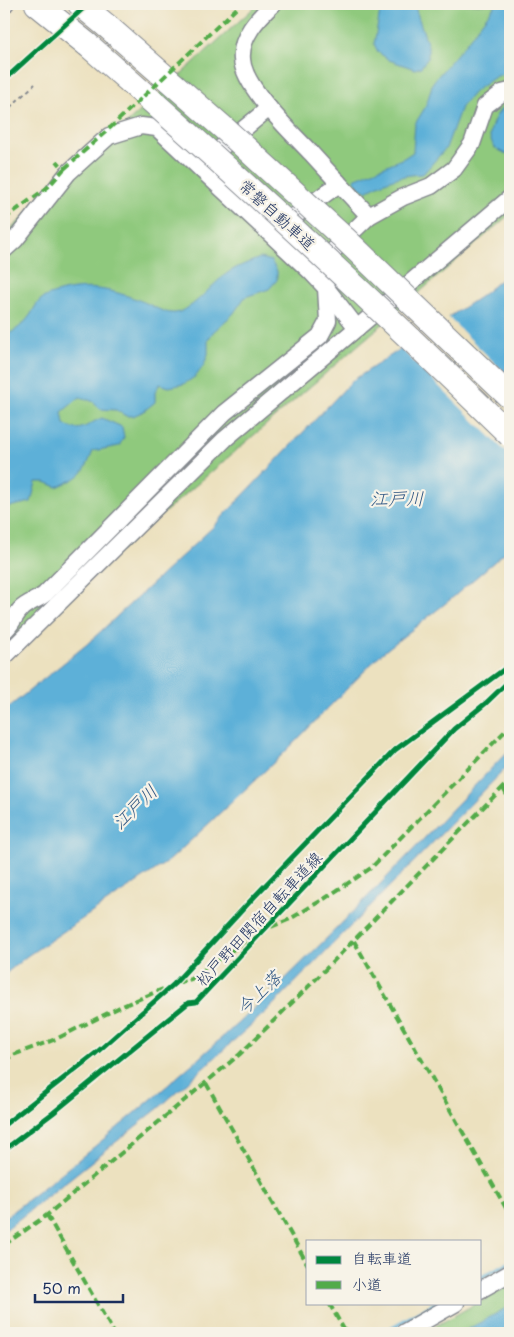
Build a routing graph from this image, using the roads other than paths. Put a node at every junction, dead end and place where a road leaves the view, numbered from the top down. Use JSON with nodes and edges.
{"nodes":[{"id":1,"x":37,"y":4,"type":"edge"},
{"id":2,"x":80,"y":4,"type":"edge"},
{"id":3,"x":273,"y":4,"type":"edge"},
{"id":4,"x":510,"y":91,"type":"edge"},
{"id":5,"x":269,"y":108,"type":"junction"},
{"id":6,"x":198,"y":167,"type":"junction"},
{"id":7,"x":338,"y":182,"type":"junction"},
{"id":8,"x":510,"y":198,"type":"edge"},
{"id":9,"x":369,"y":216,"type":"junction"},
{"id":10,"x":270,"y":234,"type":"junction"},
{"id":11,"x":4,"y":250,"type":"edge"},
{"id":12,"x":311,"y":272,"type":"junction"},
{"id":13,"x":326,"y":288,"type":"junction"},
{"id":14,"x":357,"y":328,"type":"junction"},
{"id":15,"x":510,"y":397,"type":"edge"},
{"id":16,"x":510,"y":435,"type":"edge"},
{"id":17,"x":4,"y":631,"type":"edge"},
{"id":18,"x":4,"y":657,"type":"edge"},
{"id":19,"x":510,"y":1273,"type":"edge"},
{"id":20,"x":482,"y":1289,"type":"edge"},
{"id":21,"x":454,"y":1304,"type":"edge"},
{"id":22,"x":403,"y":1333,"type":"edge"}],
"edges":[{"from":1,"to":16,"type":"highway","name":"常磐自動車道","bridge":true},
{"from":2,"to":15,"type":"highway","name":"常磐自動車道","bridge":true},
{"from":3,"to":5,"type":"street"},
{"from":4,"to":9,"type":"street"},
{"from":5,"to":6,"type":"street"},
{"from":5,"to":7,"type":"street"},
{"from":6,"to":10,"type":"street"},
{"from":6,"to":11,"type":"street"},
{"from":7,"to":9,"type":"street"},
{"from":7,"to":10,"type":"street"},
{"from":8,"to":14,"type":"street"},
{"from":9,"to":12,"type":"street"},
{"from":10,"to":12,"type":"street"},
{"from":12,"to":13,"type":"street"},
{"from":13,"to":14,"type":"street"},
{"from":13,"to":17,"type":"street"},
{"from":14,"to":18,"type":"street"},
{"from":19,"to":20,"type":"street"},
{"from":21,"to":22,"type":"street"}]}
